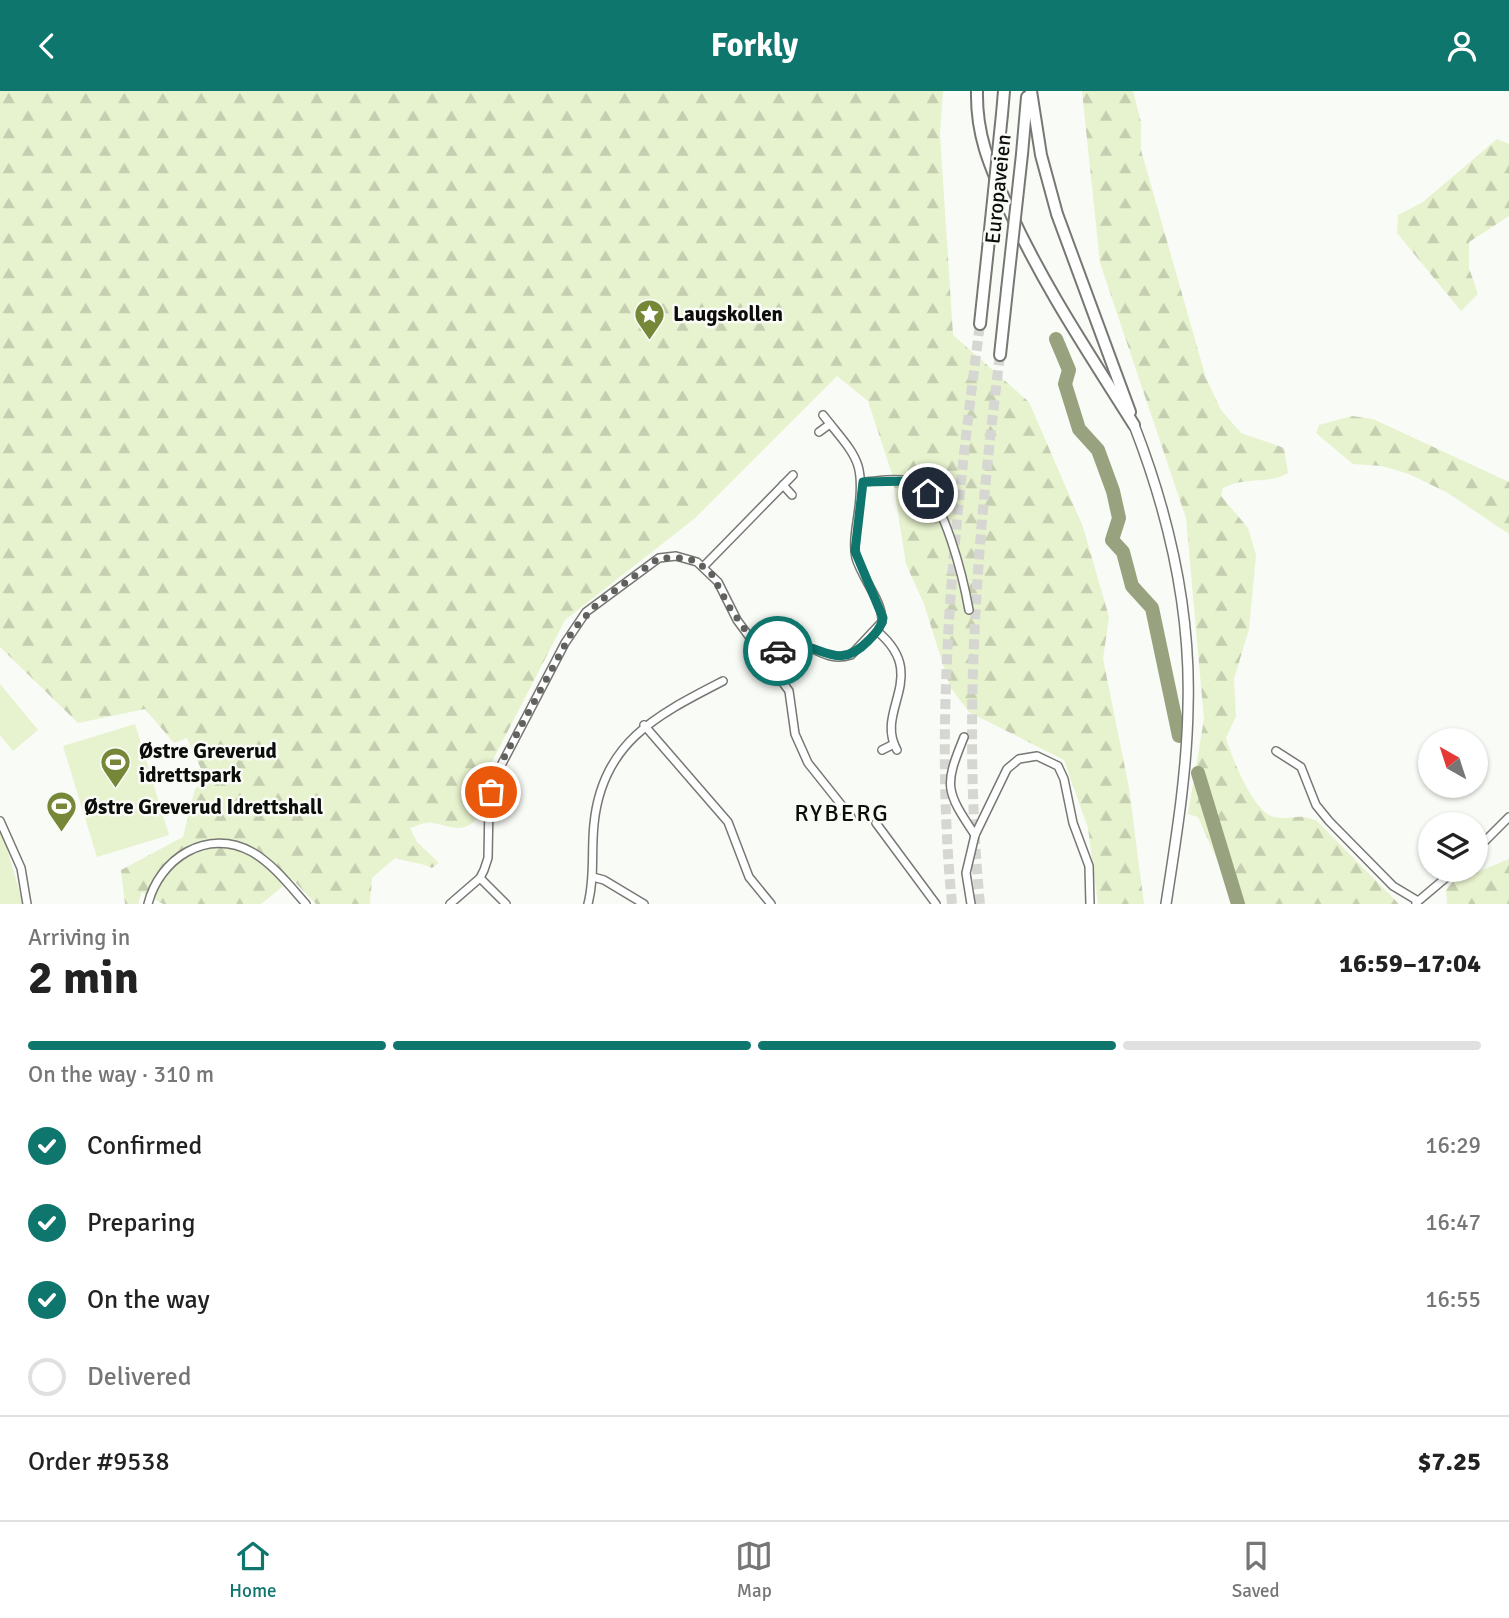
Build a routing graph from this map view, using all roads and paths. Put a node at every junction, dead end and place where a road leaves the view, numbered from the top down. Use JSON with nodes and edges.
{"nodes":[{"id":1,"x":977,"y":91,"type":"edge"},
{"id":2,"x":1004,"y":91,"type":"edge"},
{"id":3,"x":1029,"y":91,"type":"edge"},
{"id":4,"x":979,"y":324,"type":"tunnel mouth"},
{"id":5,"x":1000,"y":355,"type":"tunnel mouth"},
{"id":6,"x":822,"y":415,"type":"dead end"},
{"id":7,"x":830,"y":424,"type":"junction"},
{"id":8,"x":1134,"y":425,"type":"junction"},
{"id":9,"x":819,"y":432,"type":"dead end"},
{"id":10,"x":793,"y":475,"type":"dead end"},
{"id":11,"x":863,"y":482,"type":"junction"},
{"id":12,"x":783,"y":485,"type":"junction"},
{"id":13,"x":792,"y":495,"type":"dead end"},
{"id":14,"x":704,"y":566,"type":"junction"},
{"id":15,"x":969,"y":611,"type":"dead end"},
{"id":16,"x":877,"y":631,"type":"junction"},
{"id":17,"x":766,"y":660,"type":"junction"},
{"id":18,"x":723,"y":681,"type":"dead end"},
{"id":19,"x":644,"y":725,"type":"junction"},
{"id":20,"x":964,"y":737,"type":"dead end"},
{"id":21,"x":882,"y":750,"type":"dead end"},
{"id":22,"x":1276,"y":751,"type":"dead end"},
{"id":23,"x":843,"y":807,"type":"junction"},
{"id":24,"x":832,"y":815,"type":"dead end"},
{"id":25,"x":851,"y":817,"type":"dead end"},
{"id":26,"x":1509,"y":817,"type":"edge"},
{"id":27,"x":0,"y":821,"type":"edge"},
{"id":28,"x":876,"y":823,"type":"dead end"},
{"id":29,"x":975,"y":835,"type":"junction"},
{"id":30,"x":1488,"y":838,"type":"edge"},
{"id":31,"x":593,"y":877,"type":"junction"},
{"id":32,"x":480,"y":879,"type":"junction"},
{"id":33,"x":1441,"y":882,"type":"edge"},
{"id":34,"x":1416,"y":903,"type":"edge"},
{"id":35,"x":27,"y":904,"type":"edge"},
{"id":36,"x":148,"y":904,"type":"edge"},
{"id":37,"x":306,"y":904,"type":"edge"},
{"id":38,"x":450,"y":904,"type":"edge"},
{"id":39,"x":506,"y":904,"type":"edge"},
{"id":40,"x":588,"y":904,"type":"edge"},
{"id":41,"x":644,"y":904,"type":"edge"},
{"id":42,"x":771,"y":904,"type":"edge"},
{"id":43,"x":936,"y":904,"type":"edge"},
{"id":44,"x":971,"y":904,"type":"edge"},
{"id":45,"x":1090,"y":904,"type":"edge"},
{"id":46,"x":1166,"y":904,"type":"edge"}],
"edges":[{"from":1,"to":8,"type":"highway"},
{"from":2,"to":4,"type":"highway","name":"Europaveien","bridge":true},
{"from":3,"to":5,"type":"highway","name":"Europaveien","bridge":true},
{"from":3,"to":8,"type":"highway"},
{"from":6,"to":7,"type":"street"},
{"from":7,"to":9,"type":"street"},
{"from":7,"to":11,"type":"street"},
{"from":8,"to":46,"type":"main road"},
{"from":10,"to":12,"type":"street"},
{"from":11,"to":15,"type":"street"},
{"from":11,"to":16,"type":"street"},
{"from":12,"to":13,"type":"street"},
{"from":12,"to":14,"type":"street"},
{"from":14,"to":17,"type":"street"},
{"from":14,"to":32,"type":"street"},
{"from":16,"to":17,"type":"street"},
{"from":16,"to":21,"type":"street"},
{"from":17,"to":23,"type":"street"},
{"from":18,"to":19,"type":"street"},
{"from":19,"to":31,"type":"street"},
{"from":19,"to":42,"type":"street"},
{"from":20,"to":29,"type":"street"},
{"from":22,"to":34,"type":"street"},
{"from":23,"to":24,"type":"street"},
{"from":23,"to":25,"type":"street"},
{"from":26,"to":30,"type":"street"},
{"from":27,"to":35,"type":"street"},
{"from":28,"to":43,"type":"street"},
{"from":29,"to":44,"type":"street"},
{"from":29,"to":45,"type":"street"},
{"from":31,"to":40,"type":"street"},
{"from":31,"to":41,"type":"street"},
{"from":32,"to":38,"type":"street"},
{"from":32,"to":39,"type":"street"},
{"from":33,"to":34,"type":"street"},
{"from":36,"to":37,"type":"street"}]}
